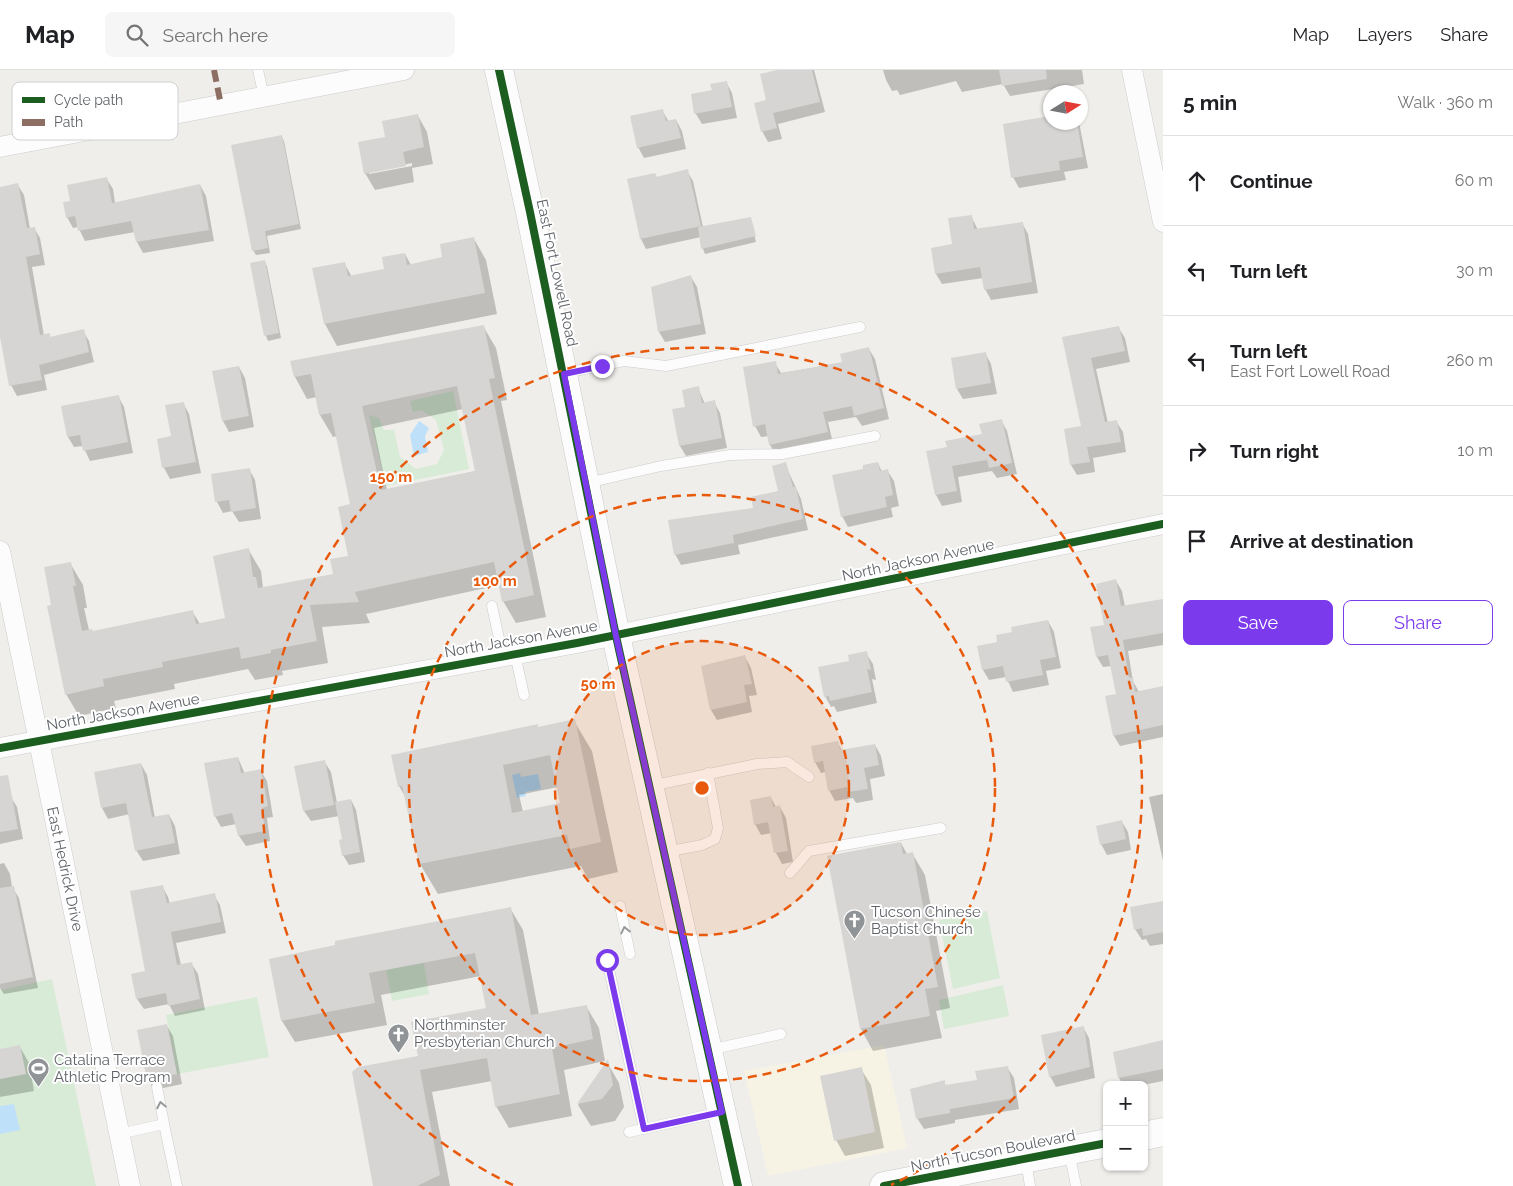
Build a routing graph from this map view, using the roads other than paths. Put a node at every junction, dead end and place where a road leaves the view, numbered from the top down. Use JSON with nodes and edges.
{"nodes":[{"id":1,"x":258,"y":70,"type":"edge"},
{"id":2,"x":404,"y":70,"type":"edge"},
{"id":3,"x":499,"y":70,"type":"edge"},
{"id":4,"x":1132,"y":70,"type":"edge"},
{"id":5,"x":264,"y":97,"type":"junction"},
{"id":6,"x":178,"y":113,"type":"edge"},
{"id":7,"x":37,"y":140,"type":"edge"},
{"id":8,"x":0,"y":147,"type":"edge"},
{"id":9,"x":1163,"y":222,"type":"edge"},
{"id":10,"x":860,"y":327,"type":"dead end"},
{"id":11,"x":564,"y":374,"type":"junction"},
{"id":12,"x":875,"y":436,"type":"dead end"},
{"id":13,"x":586,"y":483,"type":"junction"},
{"id":14,"x":1163,"y":524,"type":"edge"},
{"id":15,"x":0,"y":551,"type":"edge"},
{"id":16,"x":492,"y":606,"type":"dead end"},
{"id":17,"x":616,"y":636,"type":"junction"},
{"id":18,"x":509,"y":656,"type":"junction"},
{"id":19,"x":524,"y":695,"type":"dead end"},
{"id":20,"x":39,"y":741,"type":"junction"},
{"id":21,"x":0,"y":748,"type":"edge"},
{"id":22,"x":708,"y":773,"type":"junction"},
{"id":23,"x":809,"y":777,"type":"dead end"},
{"id":24,"x":650,"y":786,"type":"junction"},
{"id":25,"x":940,"y":828,"type":"dead end"},
{"id":26,"x":665,"y":852,"type":"junction"},
{"id":27,"x":790,"y":873,"type":"dead end"},
{"id":28,"x":620,"y":906,"type":"dead end"},
{"id":29,"x":630,"y":954,"type":"dead end"},
{"id":30,"x":607,"y":960,"type":"dead end"},
{"id":31,"x":782,"y":1034,"type":"dead end"},
{"id":32,"x":708,"y":1051,"type":"junction"},
{"id":33,"x":157,"y":1087,"type":"dead end"},
{"id":34,"x":722,"y":1112,"type":"junction"},
{"id":35,"x":164,"y":1124,"type":"junction"},
{"id":36,"x":644,"y":1129,"type":"junction"},
{"id":37,"x":629,"y":1132,"type":"dead end"},
{"id":38,"x":1163,"y":1132,"type":"edge"},
{"id":39,"x":119,"y":1134,"type":"junction"},
{"id":40,"x":1148,"y":1135,"type":"edge"},
{"id":41,"x":1103,"y":1144,"type":"edge"},
{"id":42,"x":1069,"y":1150,"type":"junction"},
{"id":43,"x":1025,"y":1159,"type":"junction"},
{"id":44,"x":130,"y":1186,"type":"edge"},
{"id":45,"x":177,"y":1186,"type":"edge"},
{"id":46,"x":738,"y":1186,"type":"edge"},
{"id":47,"x":884,"y":1186,"type":"edge"},
{"id":48,"x":1030,"y":1186,"type":"edge"},
{"id":49,"x":1076,"y":1186,"type":"edge"}],
"edges":[{"from":1,"to":5,"type":"lane"},
{"from":2,"to":5,"type":"street"},
{"from":3,"to":11,"type":"main road","name":"East Fort Lowell Road"},
{"from":4,"to":9,"type":"street"},
{"from":5,"to":6,"type":"street"},
{"from":7,"to":8,"type":"street"},
{"from":10,"to":11,"type":"lane"},
{"from":11,"to":13,"type":"main road","name":"East Fort Lowell Road"},
{"from":12,"to":13,"type":"lane"},
{"from":13,"to":17,"type":"main road","name":"East Fort Lowell Road"},
{"from":14,"to":17,"type":"street","name":"North Jackson Avenue"},
{"from":15,"to":20,"type":"street","name":"East Hedrick Drive"},
{"from":16,"to":18,"type":"lane"},
{"from":17,"to":18,"type":"street","name":"North Jackson Avenue"},
{"from":17,"to":24,"type":"main road","name":"East Fort Lowell Road"},
{"from":18,"to":19,"type":"lane"},
{"from":18,"to":20,"type":"street","name":"North Jackson Avenue"},
{"from":20,"to":21,"type":"street","name":"North Jackson Avenue"},
{"from":20,"to":39,"type":"street","name":"East Hedrick Drive"},
{"from":22,"to":23,"type":"lane"},
{"from":22,"to":24,"type":"lane"},
{"from":22,"to":26,"type":"lane"},
{"from":24,"to":26,"type":"main road","name":"East Fort Lowell Road"},
{"from":25,"to":27,"type":"lane"},
{"from":26,"to":32,"type":"main road","name":"East Fort Lowell Road"},
{"from":29,"to":28,"type":"lane","one_way":true},
{"from":30,"to":36,"type":"lane"},
{"from":31,"to":32,"type":"lane"},
{"from":32,"to":34,"type":"main road","name":"East Fort Lowell Road"},
{"from":35,"to":33,"type":"lane","one_way":true},
{"from":34,"to":36,"type":"lane"},
{"from":34,"to":46,"type":"main road","name":"East Fort Lowell Road"},
{"from":35,"to":39,"type":"lane"},
{"from":35,"to":45,"type":"lane"},
{"from":36,"to":37,"type":"lane"},
{"from":38,"to":40,"type":"main road"},
{"from":39,"to":44,"type":"street","name":"East Hedrick Drive"},
{"from":41,"to":42,"type":"main road","name":"North Tucson Boulevard"},
{"from":42,"to":43,"type":"main road","name":"North Tucson Boulevard"},
{"from":42,"to":49,"type":"lane"},
{"from":43,"to":47,"type":"main road","name":"North Tucson Boulevard"},
{"from":43,"to":48,"type":"lane"}]}
